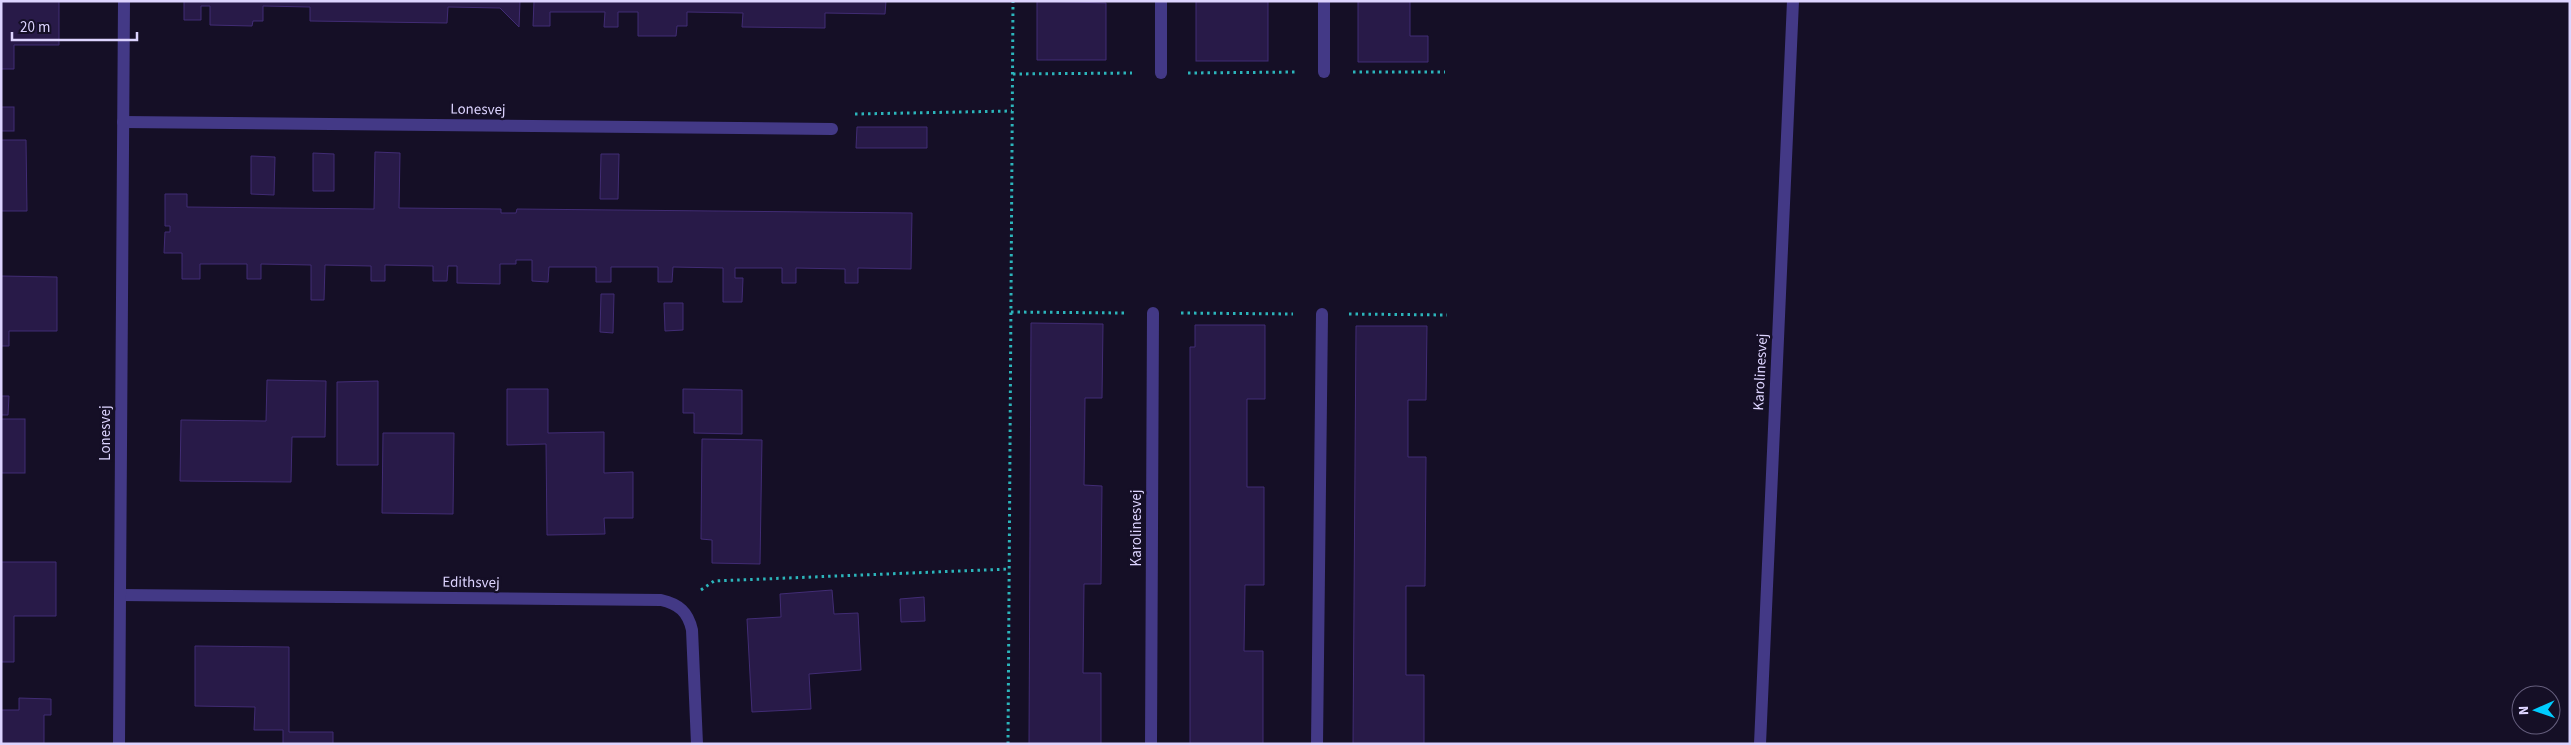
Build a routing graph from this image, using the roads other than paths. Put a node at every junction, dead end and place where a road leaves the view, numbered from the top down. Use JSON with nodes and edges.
{"nodes":[{"id":1,"x":124,"y":1,"type":"edge"},
{"id":2,"x":1161,"y":1,"type":"edge"},
{"id":3,"x":1324,"y":1,"type":"edge"},
{"id":4,"x":1793,"y":1,"type":"edge"},
{"id":5,"x":1324,"y":72,"type":"road end"},
{"id":6,"x":1161,"y":73,"type":"road end"},
{"id":7,"x":123,"y":122,"type":"junction"},
{"id":8,"x":832,"y":129,"type":"road end"},
{"id":9,"x":1153,"y":313,"type":"road end"},
{"id":10,"x":1322,"y":314,"type":"road end"},
{"id":11,"x":120,"y":595,"type":"junction"},
{"id":12,"x":120,"y":744,"type":"edge"},
{"id":13,"x":697,"y":744,"type":"edge"},
{"id":14,"x":1150,"y":744,"type":"edge"},
{"id":15,"x":1317,"y":744,"type":"edge"},
{"id":16,"x":1760,"y":744,"type":"edge"}],
"edges":[{"from":1,"to":7,"type":"street","name":"Lonesvej"},
{"from":2,"to":6,"type":"street"},
{"from":3,"to":5,"type":"street"},
{"from":4,"to":16,"type":"street","name":"Karolinesvej"},
{"from":7,"to":8,"type":"street","name":"Lonesvej"},
{"from":7,"to":11,"type":"street","name":"Lonesvej"},
{"from":9,"to":14,"type":"street","name":"Karolinesvej"},
{"from":10,"to":15,"type":"street"},
{"from":11,"to":12,"type":"street","name":"Lonesvej"},
{"from":11,"to":13,"type":"street","name":"Edithsvej"}]}
